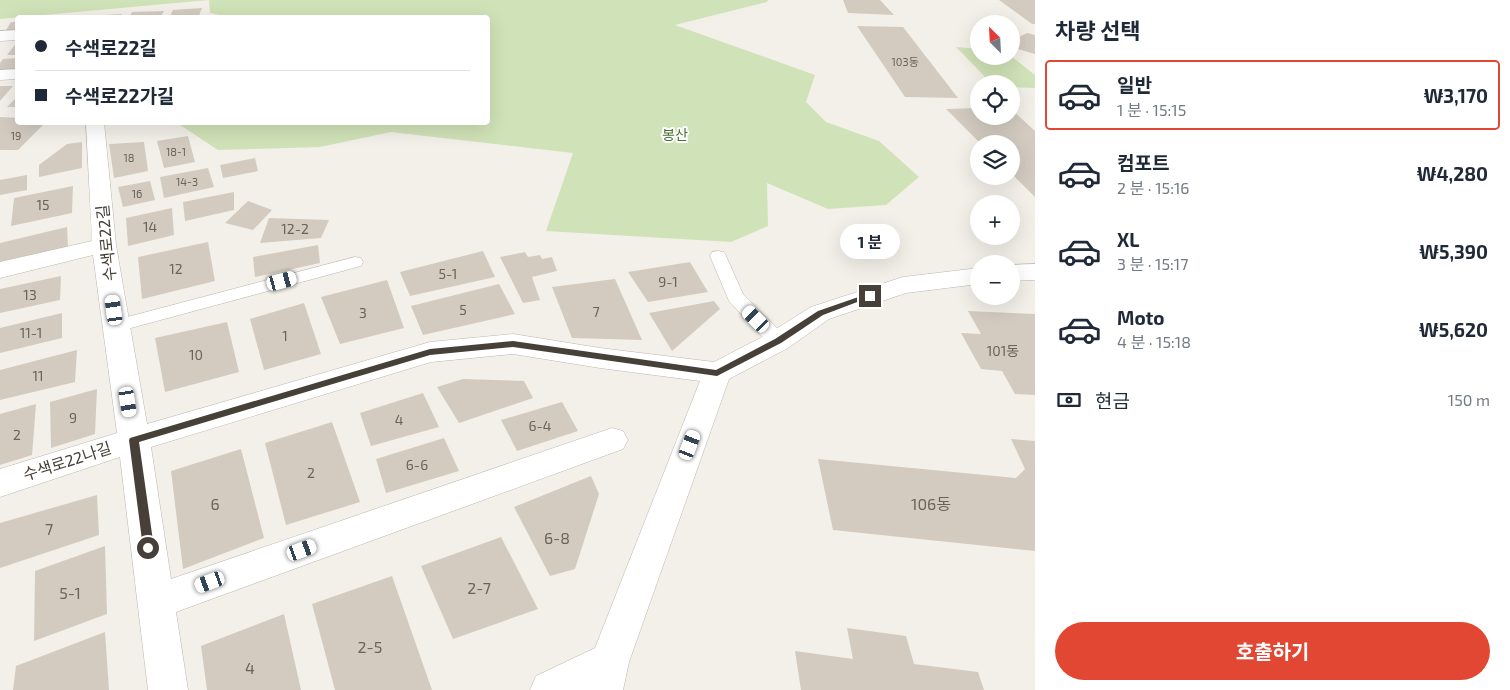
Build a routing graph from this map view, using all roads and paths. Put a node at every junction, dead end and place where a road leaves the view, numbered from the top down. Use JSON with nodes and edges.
{"nodes":[{"id":1,"x":15,"y":35,"type":"edge"},
{"id":2,"x":0,"y":36,"type":"edge"},
{"id":3,"x":15,"y":74,"type":"edge"},
{"id":4,"x":0,"y":75,"type":"edge"},
{"id":5,"x":95,"y":125,"type":"edge"},
{"id":6,"x":104,"y":245,"type":"junction"},
{"id":7,"x":718,"y":256,"type":"dead end"},
{"id":8,"x":355,"y":262,"type":"dead end"},
{"id":9,"x":0,"y":270,"type":"edge"},
{"id":10,"x":1035,"y":272,"type":"edge"},
{"id":11,"x":1020,"y":273,"type":"edge"},
{"id":12,"x":970,"y":277,"type":"edge"},
{"id":13,"x":116,"y":326,"type":"junction"},
{"id":14,"x":778,"y":341,"type":"junction"},
{"id":15,"x":717,"y":373,"type":"junction"},
{"id":16,"x":134,"y":440,"type":"junction"},
{"id":17,"x":612,"y":440,"type":"dead end"},
{"id":18,"x":0,"y":483,"type":"edge"},
{"id":19,"x":156,"y":602,"type":"junction"},
{"id":20,"x":606,"y":676,"type":"edge"},
{"id":21,"x":168,"y":690,"type":"edge"},
{"id":22,"x":550,"y":690,"type":"edge"}],
"edges":[{"from":1,"to":2,"type":"street"},
{"from":3,"to":4,"type":"street"},
{"from":5,"to":6,"type":"street","name":"수색로22길"},
{"from":6,"to":9,"type":"street"},
{"from":6,"to":13,"type":"street","name":"수색로22길"},
{"from":7,"to":14,"type":"lane"},
{"from":8,"to":13,"type":"lane"},
{"from":10,"to":11,"type":"street"},
{"from":12,"to":14,"type":"street"},
{"from":13,"to":16,"type":"street","name":"수색로22길"},
{"from":14,"to":15,"type":"street"},
{"from":15,"to":16,"type":"street","name":"수색로22나길"},
{"from":15,"to":20,"type":"street"},
{"from":16,"to":18,"type":"street","name":"수색로22나길"},
{"from":16,"to":19,"type":"street","name":"수색로22길"},
{"from":17,"to":19,"type":"street"},
{"from":19,"to":21,"type":"street","name":"수색로22길"},
{"from":20,"to":22,"type":"street"}]}
